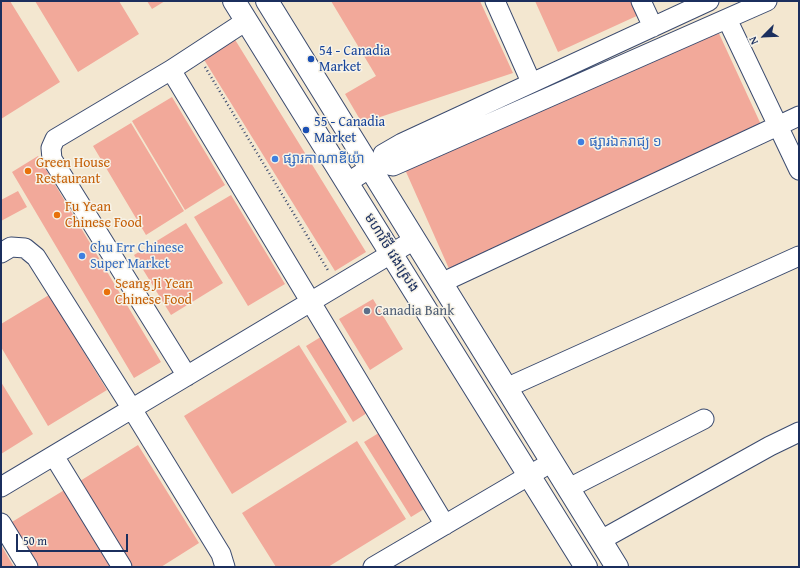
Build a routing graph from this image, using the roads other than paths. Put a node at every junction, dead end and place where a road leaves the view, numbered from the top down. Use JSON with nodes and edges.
{"nodes":[{"id":1,"x":234,"y":1,"type":"edge"},
{"id":2,"x":267,"y":1,"type":"edge"},
{"id":3,"x":495,"y":1,"type":"edge"},
{"id":4,"x":641,"y":1,"type":"edge"},
{"id":5,"x":767,"y":1,"type":"edge"},
{"id":6,"x":705,"y":2,"type":"edge"},
{"id":7,"x":727,"y":19,"type":"junction"},
{"id":8,"x":246,"y":21,"type":"junction"},
{"id":9,"x":653,"y":26,"type":"junction"},
{"id":10,"x":171,"y":70,"type":"junction"},
{"id":11,"x":531,"y":82,"type":"junction"},
{"id":12,"x":799,"y":116,"type":"edge"},
{"id":13,"x":778,"y":125,"type":"junction"},
{"id":14,"x":376,"y":166,"type":"junction"},
{"id":15,"x":799,"y":170,"type":"edge"},
{"id":16,"x":347,"y":182,"type":"junction"},
{"id":17,"x":414,"y":240,"type":"junction"},
{"id":18,"x":1,"y":253,"type":"edge"},
{"id":19,"x":391,"y":254,"type":"junction"},
{"id":20,"x":799,"y":256,"type":"edge"},
{"id":21,"x":441,"y":283,"type":"junction"},
{"id":22,"x":311,"y":302,"type":"junction"},
{"id":23,"x":187,"y":376,"type":"junction"},
{"id":24,"x":506,"y":388,"type":"junction"},
{"id":25,"x":132,"y":408,"type":"junction"},
{"id":26,"x":704,"y":419,"type":"dead end"},
{"id":27,"x":799,"y":432,"type":"edge"},
{"id":28,"x":54,"y":456,"type":"junction"},
{"id":29,"x":552,"y":462,"type":"junction"},
{"id":30,"x":529,"y":476,"type":"junction"},
{"id":31,"x":1,"y":487,"type":"edge"},
{"id":32,"x":569,"y":488,"type":"junction"},
{"id":33,"x":1,"y":523,"type":"edge"},
{"id":34,"x":445,"y":525,"type":"junction"},
{"id":35,"x":601,"y":540,"type":"junction"},
{"id":36,"x":28,"y":567,"type":"edge"},
{"id":37,"x":122,"y":567,"type":"edge"},
{"id":38,"x":225,"y":567,"type":"edge"},
{"id":39,"x":373,"y":567,"type":"edge"},
{"id":40,"x":586,"y":567,"type":"edge"},
{"id":41,"x":617,"y":567,"type":"edge"}],
"edges":[{"from":1,"to":8,"type":"main road","name":"មហាវិថី វេងស្រេង"},
{"from":2,"to":14,"type":"main road","name":"មហាវិថី វេងស្រេង"},
{"from":3,"to":11,"type":"street"},
{"from":4,"to":9,"type":"street"},
{"from":5,"to":7,"type":"street"},
{"from":6,"to":9,"type":"street"},
{"from":7,"to":13,"type":"street"},
{"from":7,"to":14,"type":"street"},
{"from":8,"to":10,"type":"street"},
{"from":8,"to":16,"type":"main road","name":"មហាវិថី វេងស្រេង"},
{"from":9,"to":11,"type":"street"},
{"from":10,"to":22,"type":"street"},
{"from":10,"to":23,"type":"street"},
{"from":11,"to":14,"type":"street"},
{"from":12,"to":13,"type":"street"},
{"from":13,"to":15,"type":"street"},
{"from":13,"to":21,"type":"street"},
{"from":14,"to":16,"type":"street"},
{"from":14,"to":17,"type":"main road","name":"មហាវិថី វេងស្រេង"},
{"from":16,"to":19,"type":"main road","name":"មហាវិថី វេងស្រេង"},
{"from":17,"to":19,"type":"street"},
{"from":17,"to":21,"type":"main road","name":"មហាវិថី វេងស្រេង"},
{"from":18,"to":25,"type":"street"},
{"from":19,"to":22,"type":"street"},
{"from":19,"to":30,"type":"main road","name":"មហាវិថី វេងស្រេង"},
{"from":20,"to":24,"type":"street"},
{"from":21,"to":24,"type":"main road","name":"មហាវិថី វេងស្រេង"},
{"from":22,"to":23,"type":"street"},
{"from":22,"to":34,"type":"street"},
{"from":23,"to":25,"type":"street"},
{"from":24,"to":29,"type":"main road","name":"មហាវិថី វេងស្រេង"},
{"from":25,"to":28,"type":"street"},
{"from":25,"to":38,"type":"street"},
{"from":26,"to":32,"type":"street"},
{"from":27,"to":35,"type":"street"},
{"from":28,"to":31,"type":"street"},
{"from":28,"to":37,"type":"street"},
{"from":29,"to":30,"type":"street"},
{"from":29,"to":32,"type":"main road","name":"មហាវិថី វេងស្រេង"},
{"from":30,"to":34,"type":"street"},
{"from":30,"to":40,"type":"main road","name":"មហាវិថី វេងស្រេង"},
{"from":32,"to":35,"type":"main road","name":"មហាវិថី វេងស្រេង"},
{"from":33,"to":36,"type":"street"},
{"from":34,"to":39,"type":"street"},
{"from":35,"to":41,"type":"main road","name":"មហាវិថី វេងស្រេង"}]}
